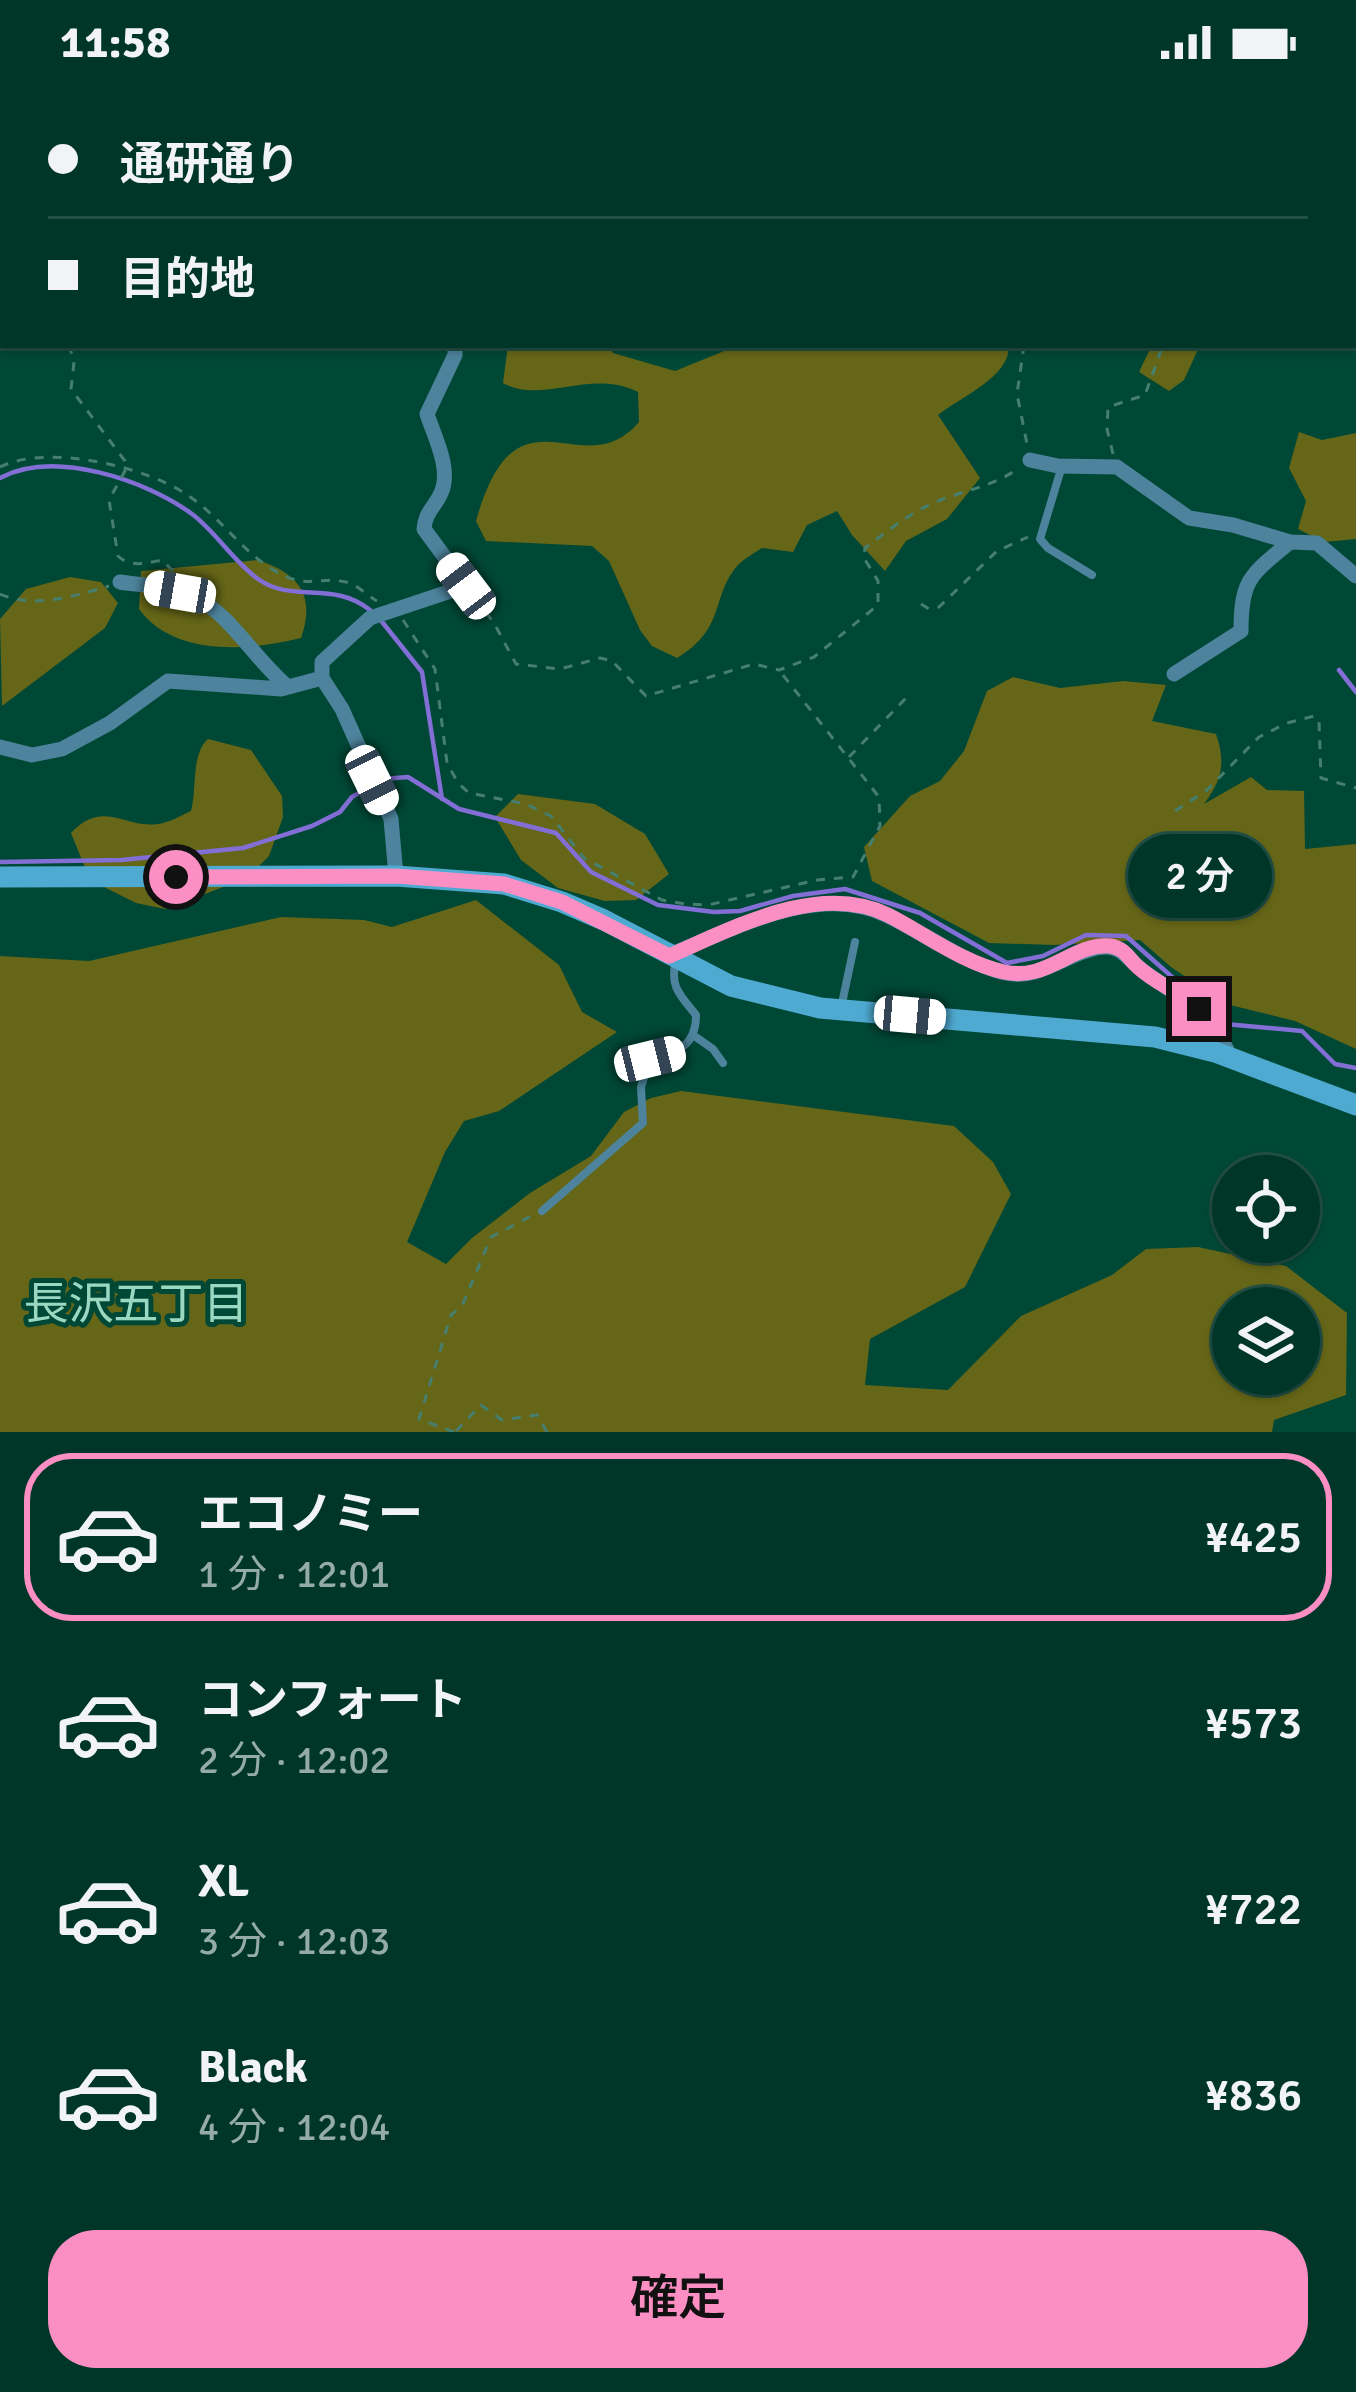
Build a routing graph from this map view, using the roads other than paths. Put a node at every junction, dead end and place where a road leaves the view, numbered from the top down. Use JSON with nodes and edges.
{"nodes":[{"id":1,"x":455,"y":348,"type":"edge"},
{"id":2,"x":1030,"y":460,"type":"road end"},
{"id":3,"x":1062,"y":466,"type":"junction"},
{"id":4,"x":1290,"y":542,"type":"junction"},
{"id":5,"x":1092,"y":575,"type":"dead end"},
{"id":6,"x":1356,"y":576,"type":"edge"},
{"id":7,"x":120,"y":582,"type":"road end"},
{"id":8,"x":1174,"y":674,"type":"dead end"},
{"id":9,"x":322,"y":678,"type":"junction"},
{"id":10,"x":289,"y":687,"type":"junction"},
{"id":11,"x":0,"y":747,"type":"edge"},
{"id":12,"x":396,"y":876,"type":"junction"},
{"id":13,"x":0,"y":878,"type":"edge"},
{"id":14,"x":855,"y":942,"type":"dead end"},
{"id":15,"x":672,"y":957,"type":"junction"},
{"id":16,"x":840,"y":1009,"type":"junction"},
{"id":17,"x":693,"y":1035,"type":"junction"},
{"id":18,"x":1232,"y":1058,"type":"junction"},
{"id":19,"x":723,"y":1063,"type":"dead end"},
{"id":20,"x":1356,"y":1105,"type":"edge"},
{"id":21,"x":542,"y":1211,"type":"road end"}],
"edges":[{"from":1,"to":9,"type":"street"},
{"from":2,"to":3,"type":"street"},
{"from":3,"to":4,"type":"street"},
{"from":3,"to":5,"type":"lane"},
{"from":4,"to":6,"type":"street"},
{"from":4,"to":8,"type":"street"},
{"from":7,"to":10,"type":"street"},
{"from":9,"to":10,"type":"street"},
{"from":9,"to":12,"type":"street"},
{"from":10,"to":11,"type":"street"},
{"from":12,"to":13,"type":"street"},
{"from":12,"to":15,"type":"street"},
{"from":14,"to":16,"type":"lane"},
{"from":15,"to":16,"type":"street"},
{"from":15,"to":17,"type":"lane"},
{"from":15,"to":18,"type":"street"},
{"from":16,"to":18,"type":"street"},
{"from":17,"to":19,"type":"lane"},
{"from":17,"to":21,"type":"lane"},
{"from":18,"to":20,"type":"street"}]}
